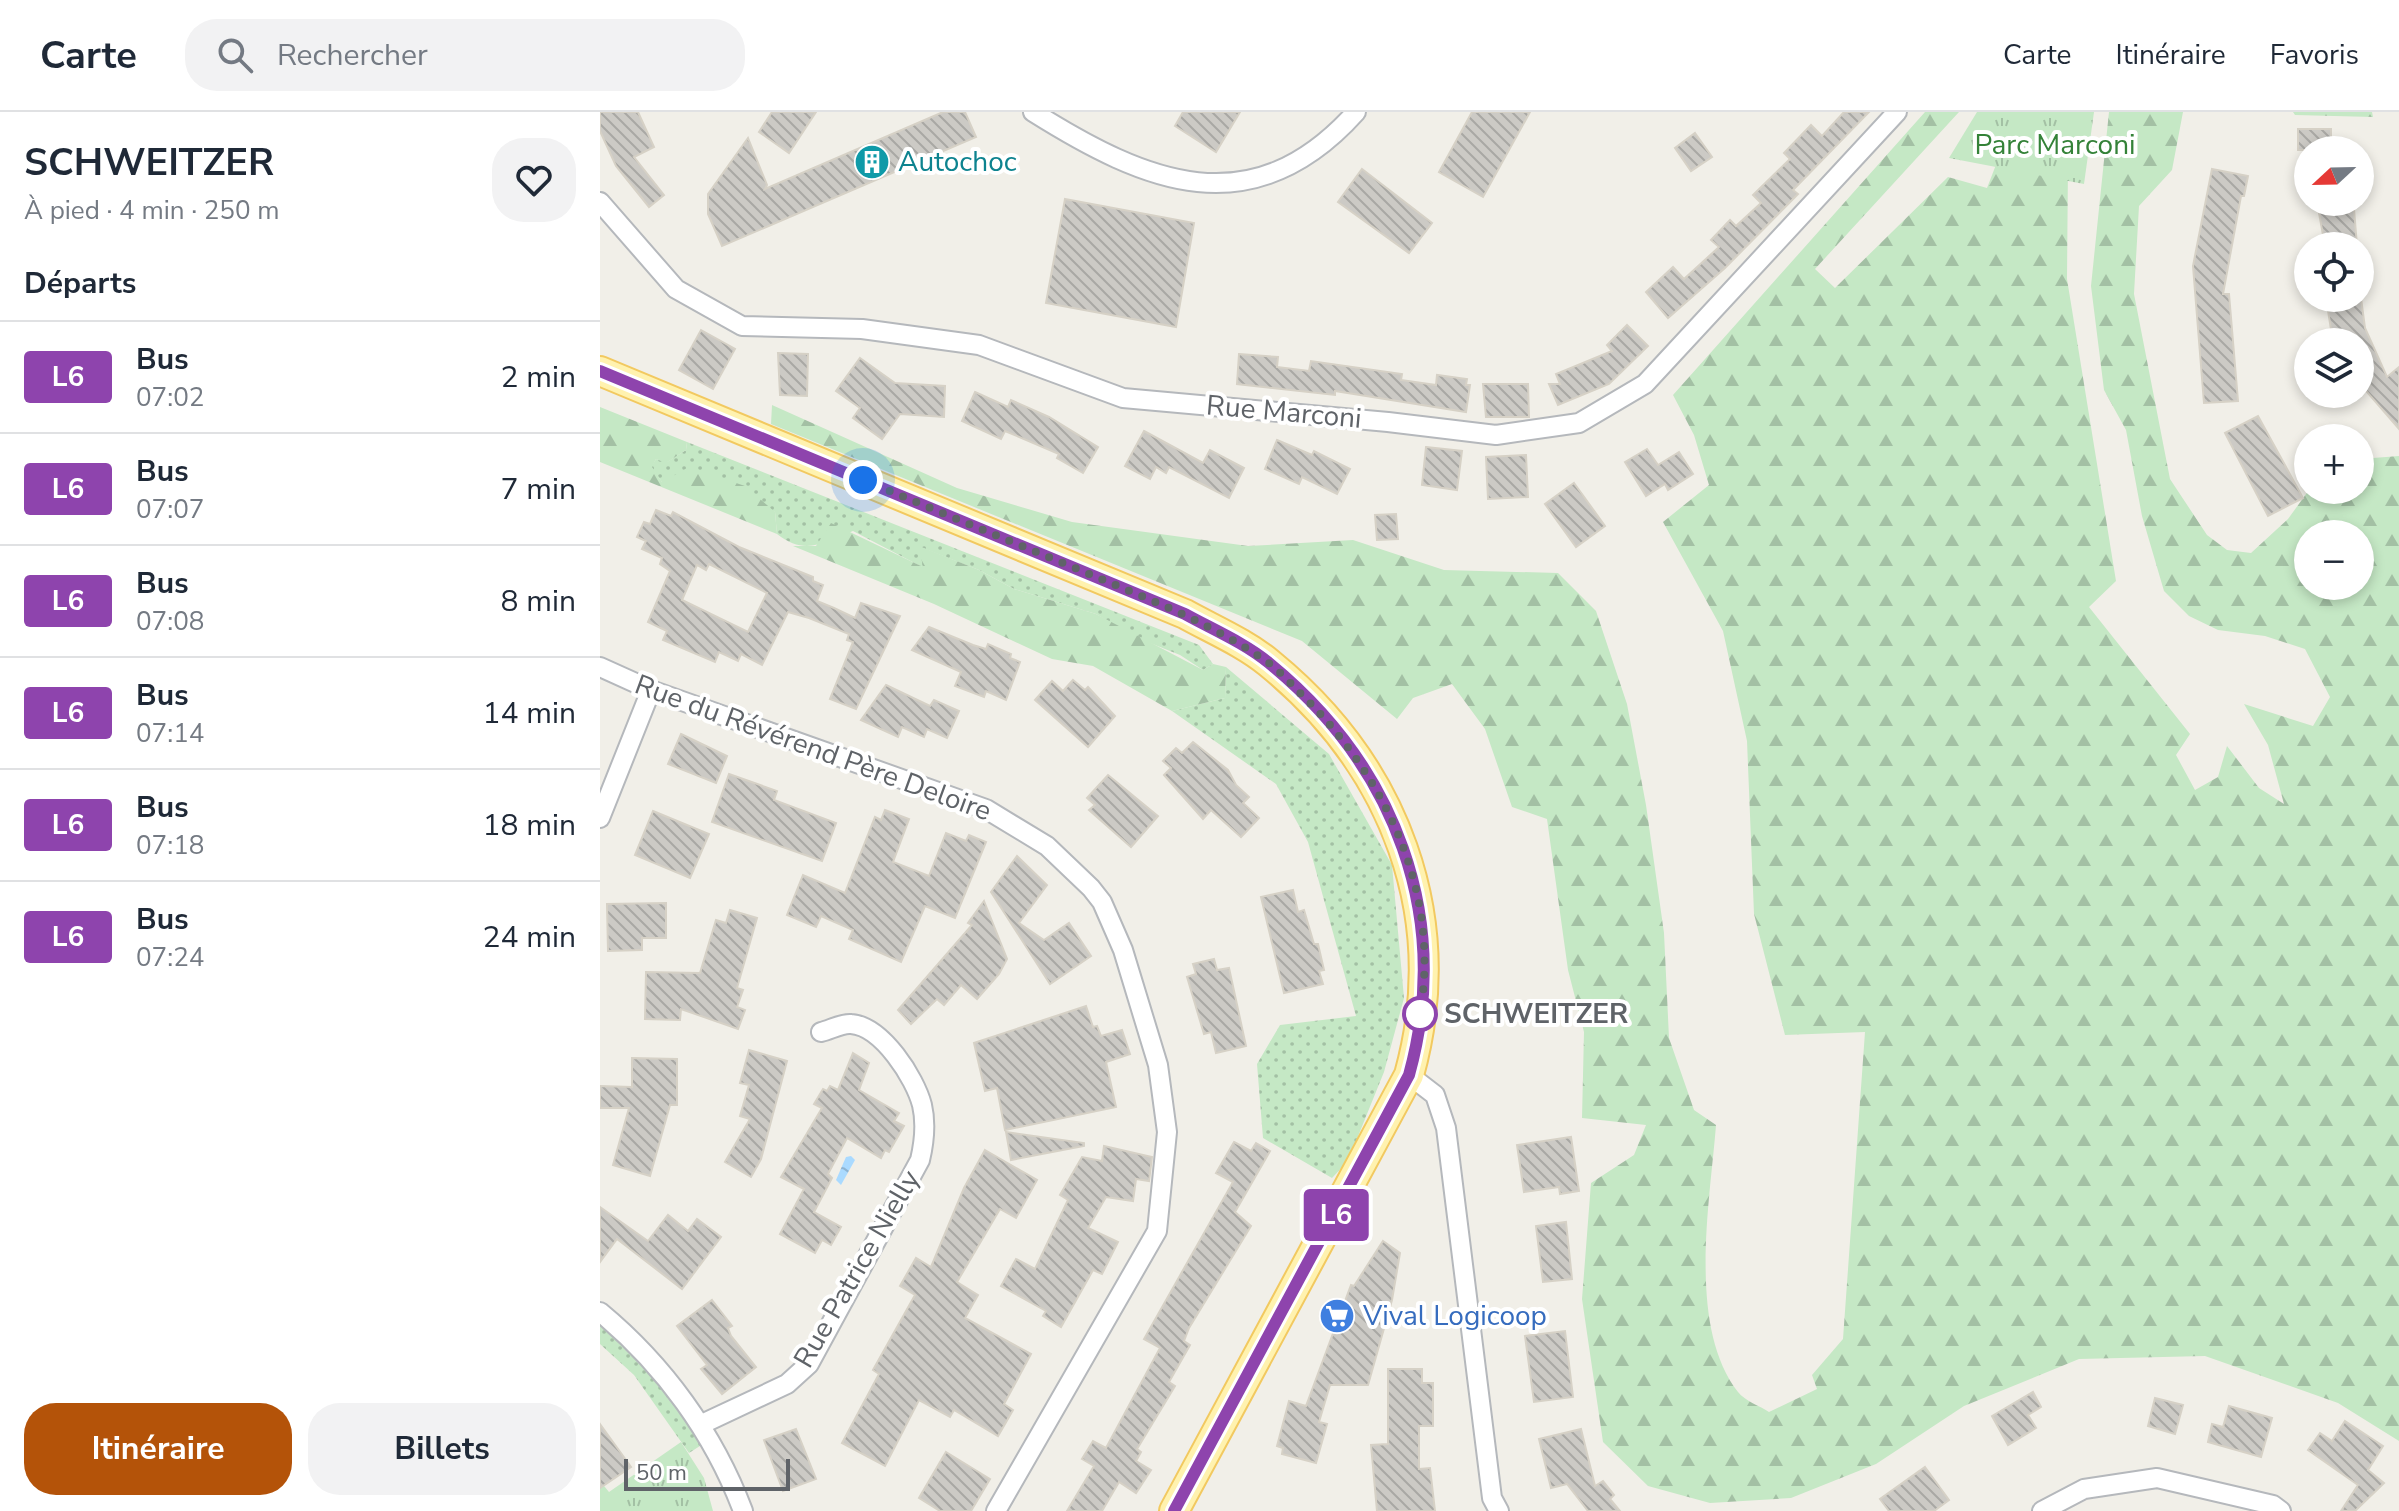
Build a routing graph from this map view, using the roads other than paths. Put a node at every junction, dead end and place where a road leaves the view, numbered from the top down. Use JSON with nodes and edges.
{"nodes":[{"id":1,"x":1033,"y":112,"type":"edge"},
{"id":2,"x":1356,"y":112,"type":"edge"},
{"id":3,"x":1897,"y":112,"type":"edge"},
{"id":4,"x":600,"y":202,"type":"edge"},
{"id":5,"x":600,"y":371,"type":"edge"},
{"id":6,"x":600,"y":667,"type":"edge"},
{"id":7,"x":651,"y":690,"type":"junction"},
{"id":8,"x":600,"y":818,"type":"edge"},
{"id":9,"x":821,"y":1032,"type":"dead end"},
{"id":10,"x":1409,"y":1075,"type":"junction"},
{"id":11,"x":600,"y":1312,"type":"edge"},
{"id":12,"x":702,"y":1424,"type":"junction"},
{"id":13,"x":743,"y":1511,"type":"edge"},
{"id":14,"x":996,"y":1511,"type":"edge"},
{"id":15,"x":1174,"y":1511,"type":"edge"},
{"id":16,"x":1499,"y":1511,"type":"edge"},
{"id":17,"x":2042,"y":1511,"type":"edge"},
{"id":18,"x":2281,"y":1511,"type":"edge"}],
"edges":[{"from":1,"to":2,"type":"street"},
{"from":3,"to":4,"type":"street","name":"Rue Marconi"},
{"from":5,"to":10,"type":"main road"},
{"from":6,"to":7,"type":"street","name":"Rue du Révérend Père Deloire"},
{"from":7,"to":8,"type":"street"},
{"from":7,"to":14,"type":"street","name":"Rue du Révérend Père Deloire"},
{"from":9,"to":12,"type":"street","name":"Rue Patrice Nielly"},
{"from":10,"to":15,"type":"main road"},
{"from":10,"to":16,"type":"street"},
{"from":11,"to":12,"type":"street"},
{"from":12,"to":13,"type":"street"},
{"from":17,"to":18,"type":"street"}]}
